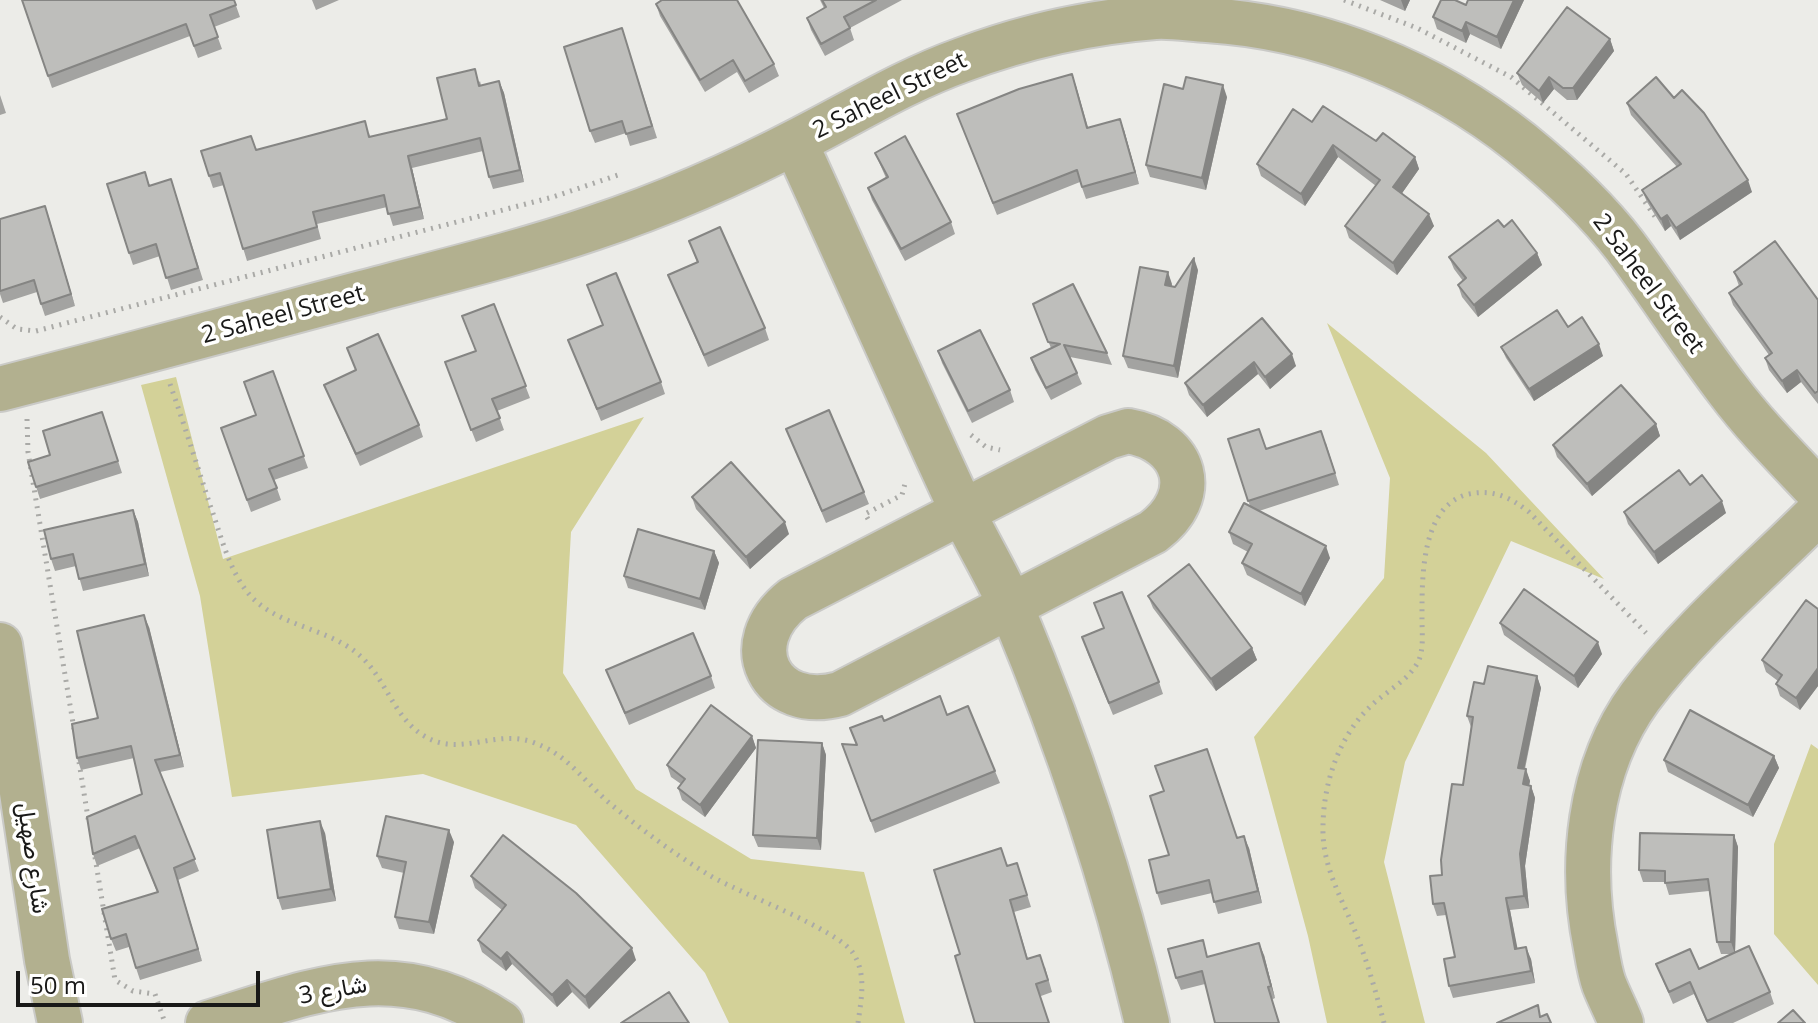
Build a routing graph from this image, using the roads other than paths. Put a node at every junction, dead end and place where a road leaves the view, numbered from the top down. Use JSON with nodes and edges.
{"nodes":[{"id":1,"x":795,"y":142,"type":"junction"},
{"id":2,"x":14,"y":402,"type":"edge"},
{"id":3,"x":1818,"y":491,"type":"edge"},
{"id":4,"x":962,"y":511,"type":"junction"},
{"id":5,"x":1818,"y":513,"type":"edge"},
{"id":6,"x":1010,"y":606,"type":"junction"},
{"id":7,"x":0,"y":645,"type":"edge"},
{"id":8,"x":60,"y":1023,"type":"edge"},
{"id":9,"x":208,"y":1023,"type":"edge"},
{"id":10,"x":501,"y":1023,"type":"edge"},
{"id":11,"x":1147,"y":1023,"type":"edge"},
{"id":12,"x":1621,"y":1023,"type":"edge"}],
"edges":[{"from":1,"to":2,"type":"street","name":"2 Saheel Street"},
{"from":1,"to":3,"type":"street","name":"2 Saheel Street"},
{"from":1,"to":4,"type":"street"},
{"from":4,"to":6,"type":"street"},
{"from":4,"to":6,"type":"street"},
{"from":4,"to":6,"type":"street"},
{"from":5,"to":12,"type":"street"},
{"from":6,"to":11,"type":"street"},
{"from":7,"to":8,"type":"street","name":"شارع صهيل"},
{"from":9,"to":10,"type":"street","name":"3 شارع"}]}
